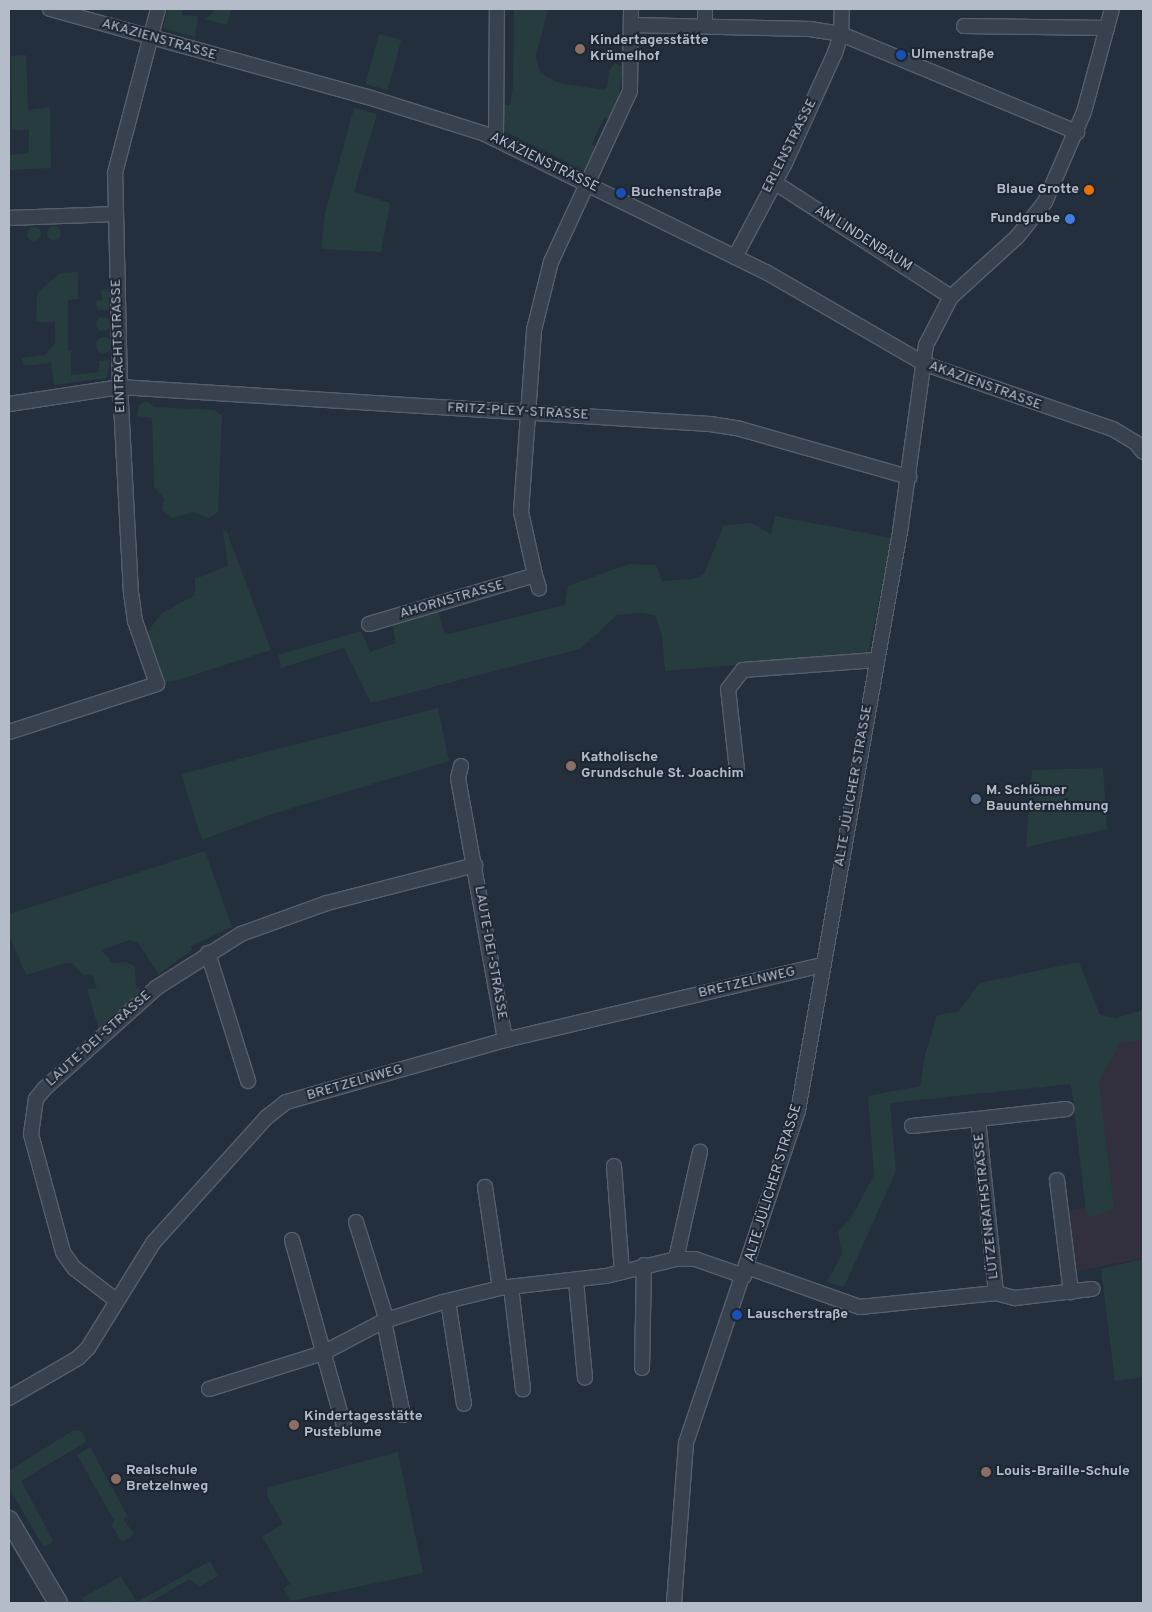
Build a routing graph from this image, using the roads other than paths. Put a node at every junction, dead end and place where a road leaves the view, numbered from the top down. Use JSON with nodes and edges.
{"nodes":[{"id":1,"x":50,"y":9,"type":"edge"},
{"id":2,"x":158,"y":9,"type":"edge"},
{"id":3,"x":497,"y":9,"type":"edge"},
{"id":4,"x":631,"y":9,"type":"edge"},
{"id":5,"x":705,"y":9,"type":"edge"},
{"id":6,"x":842,"y":9,"type":"edge"},
{"id":7,"x":1112,"y":9,"type":"edge"},
{"id":8,"x":631,"y":25,"type":"junction"},
{"id":9,"x":705,"y":26,"type":"junction"},
{"id":10,"x":964,"y":26,"type":"dead end"},
{"id":11,"x":1107,"y":28,"type":"junction"},
{"id":12,"x":841,"y":34,"type":"junction"},
{"id":13,"x":149,"y":37,"type":"junction"},
{"id":14,"x":1077,"y":132,"type":"junction"},
{"id":15,"x":496,"y":139,"type":"junction"},
{"id":16,"x":774,"y":182,"type":"junction"},
{"id":17,"x":587,"y":185,"type":"junction"},
{"id":18,"x":116,"y":214,"type":"junction"},
{"id":19,"x":9,"y":218,"type":"edge"},
{"id":20,"x":735,"y":257,"type":"junction"},
{"id":21,"x":951,"y":297,"type":"junction"},
{"id":22,"x":925,"y":364,"type":"junction"},
{"id":23,"x":120,"y":387,"type":"junction"},
{"id":24,"x":9,"y":404,"type":"edge"},
{"id":25,"x":526,"y":412,"type":"junction"},
{"id":26,"x":1143,"y":452,"type":"edge"},
{"id":27,"x":909,"y":477,"type":"junction"},
{"id":28,"x":369,"y":624,"type":"dead end"},
{"id":29,"x":876,"y":660,"type":"junction"},
{"id":30,"x":9,"y":732,"type":"edge"},
{"id":31,"x":461,"y":766,"type":"dead end"},
{"id":32,"x":738,"y":770,"type":"dead end"},
{"id":33,"x":475,"y":865,"type":"junction"},
{"id":34,"x":208,"y":953,"type":"junction"},
{"id":35,"x":823,"y":966,"type":"junction"},
{"id":36,"x":506,"y":1040,"type":"junction"},
{"id":37,"x":248,"y":1081,"type":"dead end"},
{"id":38,"x":1066,"y":1109,"type":"dead end"},
{"id":39,"x":978,"y":1119,"type":"junction"},
{"id":40,"x":912,"y":1126,"type":"dead end"},
{"id":41,"x":700,"y":1152,"type":"dead end"},
{"id":42,"x":614,"y":1166,"type":"dead end"},
{"id":43,"x":1057,"y":1180,"type":"dead end"},
{"id":44,"x":485,"y":1187,"type":"dead end"},
{"id":45,"x":356,"y":1222,"type":"dead end"},
{"id":46,"x":292,"y":1240,"type":"dead end"},
{"id":47,"x":676,"y":1258,"type":"junction"},
{"id":48,"x":644,"y":1265,"type":"junction"},
{"id":49,"x":746,"y":1271,"type":"junction"},
{"id":50,"x":622,"y":1272,"type":"junction"},
{"id":51,"x":576,"y":1281,"type":"junction"},
{"id":52,"x":506,"y":1288,"type":"junction"},
{"id":53,"x":1092,"y":1289,"type":"dead end"},
{"id":54,"x":1071,"y":1292,"type":"junction"},
{"id":55,"x":996,"y":1293,"type":"junction"},
{"id":56,"x":448,"y":1300,"type":"junction"},
{"id":57,"x":117,"y":1301,"type":"junction"},
{"id":58,"x":385,"y":1321,"type":"junction"},
{"id":59,"x":323,"y":1353,"type":"junction"},
{"id":60,"x":642,"y":1368,"type":"dead end"},
{"id":61,"x":585,"y":1378,"type":"dead end"},
{"id":62,"x":210,"y":1389,"type":"dead end"},
{"id":63,"x":523,"y":1389,"type":"dead end"},
{"id":64,"x":9,"y":1398,"type":"edge"},
{"id":65,"x":464,"y":1404,"type":"dead end"},
{"id":66,"x":403,"y":1415,"type":"dead end"},
{"id":67,"x":344,"y":1426,"type":"dead end"},
{"id":68,"x":9,"y":1520,"type":"edge"},
{"id":69,"x":58,"y":1603,"type":"edge"},
{"id":70,"x":674,"y":1603,"type":"edge"}],
"edges":[{"from":1,"to":13,"type":"street","name":"AKAZIENSTRASSE"},
{"from":2,"to":13,"type":"street","name":"EINTRACHTSTRASSE"},
{"from":3,"to":15,"type":"street"},
{"from":4,"to":8,"type":"street"},
{"from":5,"to":9,"type":"street"},
{"from":6,"to":12,"type":"street"},
{"from":7,"to":11,"type":"street","name":"ALTE JÜLICHER STRASSE"},
{"from":8,"to":9,"type":"street"},
{"from":8,"to":17,"type":"street"},
{"from":9,"to":12,"type":"street"},
{"from":10,"to":11,"type":"street"},
{"from":11,"to":14,"type":"street","name":"ALTE JÜLICHER STRASSE"},
{"from":12,"to":14,"type":"street"},
{"from":12,"to":16,"type":"street","name":"ERLENSTRASSE"},
{"from":13,"to":15,"type":"street","name":"AKAZIENSTRASSE"},
{"from":13,"to":18,"type":"street","name":"EINTRACHTSTRASSE"},
{"from":14,"to":21,"type":"street","name":"ALTE JÜLICHER STRASSE"},
{"from":15,"to":17,"type":"street","name":"AKAZIENSTRASSE"},
{"from":16,"to":20,"type":"street","name":"ERLENSTRASSE"},
{"from":16,"to":21,"type":"street","name":"AM LINDENBAUM"},
{"from":17,"to":20,"type":"street","name":"AKAZIENSTRASSE"},
{"from":17,"to":25,"type":"street","name":"AHORNSTRASSE"},
{"from":18,"to":19,"type":"street"},
{"from":18,"to":23,"type":"street","name":"EINTRACHTSTRASSE"},
{"from":20,"to":22,"type":"street","name":"AKAZIENSTRASSE"},
{"from":21,"to":22,"type":"street","name":"ALTE JÜLICHER STRASSE"},
{"from":22,"to":26,"type":"street","name":"AKAZIENSTRASSE"},
{"from":22,"to":27,"type":"street","name":"ALTE JÜLICHER STRASSE"},
{"from":23,"to":24,"type":"street","name":"FRITZ-PLEY-STRASSE"},
{"from":23,"to":25,"type":"street","name":"FRITZ-PLEY-STRASSE"},
{"from":23,"to":30,"type":"street","name":"EINTRACHTSTRASSE"},
{"from":25,"to":27,"type":"street","name":"FRITZ-PLEY-STRASSE"},
{"from":25,"to":28,"type":"street","name":"AHORNSTRASSE"},
{"from":27,"to":29,"type":"street","name":"ALTE JÜLICHER STRASSE"},
{"from":29,"to":32,"type":"street"},
{"from":29,"to":35,"type":"street","name":"ALTE JÜLICHER STRASSE"},
{"from":31,"to":33,"type":"street","name":"LAUTE-DEI-STRASSE"},
{"from":33,"to":34,"type":"street","name":"LAUTE-DEI-STRASSE"},
{"from":33,"to":36,"type":"street","name":"LAUTE-DEI-STRASSE"},
{"from":34,"to":37,"type":"street"},
{"from":34,"to":57,"type":"street","name":"LAUTE-DEI-STRASSE"},
{"from":35,"to":36,"type":"street","name":"BRETZELNWEG"},
{"from":35,"to":49,"type":"street","name":"ALTE JÜLICHER STRASSE"},
{"from":36,"to":57,"type":"street","name":"BRETZELNWEG"},
{"from":38,"to":39,"type":"street","name":"LÜTZENRATHSTRASSE"},
{"from":39,"to":40,"type":"street","name":"LÜTZENRATHSTRASSE"},
{"from":39,"to":55,"type":"street","name":"LÜTZENRATHSTRASSE"},
{"from":41,"to":47,"type":"street"},
{"from":42,"to":50,"type":"street"},
{"from":43,"to":54,"type":"street"},
{"from":44,"to":52,"type":"street"},
{"from":45,"to":58,"type":"street"},
{"from":46,"to":59,"type":"street"},
{"from":47,"to":48,"type":"street"},
{"from":47,"to":49,"type":"street"},
{"from":48,"to":50,"type":"street"},
{"from":48,"to":60,"type":"street"},
{"from":49,"to":55,"type":"street","name":"LÜTZENRATHSTRASSE"},
{"from":49,"to":70,"type":"street","name":"ALTE JÜLICHER STRASSE"},
{"from":50,"to":51,"type":"street"},
{"from":51,"to":52,"type":"street"},
{"from":51,"to":61,"type":"street"},
{"from":52,"to":56,"type":"street"},
{"from":52,"to":63,"type":"street"},
{"from":53,"to":54,"type":"street","name":"LÜTZENRATHSTRASSE"},
{"from":54,"to":55,"type":"street","name":"LÜTZENRATHSTRASSE"},
{"from":56,"to":58,"type":"street"},
{"from":56,"to":65,"type":"street"},
{"from":57,"to":64,"type":"street","name":"BRETZELNWEG"},
{"from":58,"to":59,"type":"street"},
{"from":58,"to":66,"type":"street"},
{"from":59,"to":62,"type":"street"},
{"from":59,"to":67,"type":"street"},
{"from":68,"to":69,"type":"street"}]}
